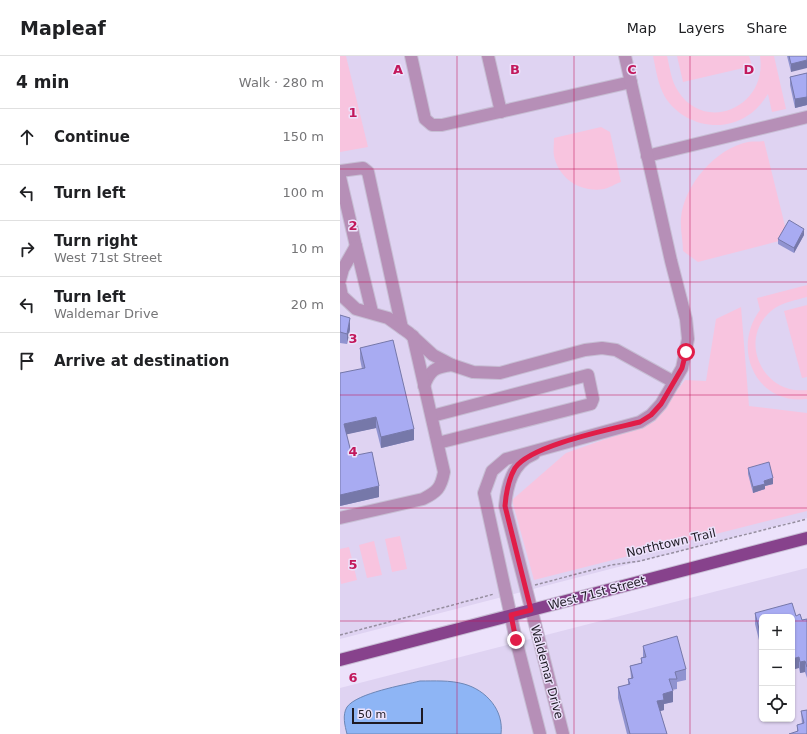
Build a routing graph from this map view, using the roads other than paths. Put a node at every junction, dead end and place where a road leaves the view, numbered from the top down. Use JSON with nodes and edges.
{"nodes":[{"id":1,"x":411,"y":56,"type":"edge"},
{"id":2,"x":488,"y":56,"type":"edge"},
{"id":3,"x":625,"y":56,"type":"edge"},
{"id":4,"x":631,"y":82,"type":"junction"},
{"id":5,"x":501,"y":112,"type":"junction"},
{"id":6,"x":807,"y":117,"type":"edge"},
{"id":7,"x":648,"y":156,"type":"junction"},
{"id":8,"x":340,"y":171,"type":"edge"},
{"id":9,"x":340,"y":176,"type":"edge"},
{"id":10,"x":356,"y":246,"type":"junction"},
{"id":11,"x":340,"y":280,"type":"edge"},
{"id":12,"x":340,"y":286,"type":"edge"},
{"id":13,"x":372,"y":312,"type":"junction"},
{"id":14,"x":402,"y":328,"type":"junction"},
{"id":15,"x":413,"y":336,"type":"junction"},
{"id":16,"x":452,"y":365,"type":"junction"},
{"id":17,"x":674,"y":382,"type":"junction"},
{"id":18,"x":424,"y":386,"type":"junction"},
{"id":19,"x":432,"y":416,"type":"junction"},
{"id":20,"x":438,"y":443,"type":"junction"},
{"id":21,"x":555,"y":445,"type":"junction"},
{"id":22,"x":340,"y":518,"type":"edge"},
{"id":23,"x":807,"y":538,"type":"edge"},
{"id":24,"x":531,"y":610,"type":"junction"},
{"id":25,"x":511,"y":615,"type":"junction"},
{"id":26,"x":340,"y":660,"type":"edge"},
{"id":27,"x":540,"y":734,"type":"edge"},
{"id":28,"x":563,"y":734,"type":"edge"}],
"edges":[{"from":1,"to":5,"type":"street"},
{"from":2,"to":5,"type":"street"},
{"from":3,"to":4,"type":"street"},
{"from":4,"to":5,"type":"street"},
{"from":4,"to":7,"type":"street"},
{"from":6,"to":7,"type":"street"},
{"from":7,"to":17,"type":"street"},
{"from":8,"to":14,"type":"street"},
{"from":9,"to":10,"type":"street"},
{"from":10,"to":11,"type":"street"},
{"from":10,"to":13,"type":"street"},
{"from":12,"to":13,"type":"street"},
{"from":13,"to":14,"type":"street"},
{"from":14,"to":15,"type":"street"},
{"from":15,"to":16,"type":"street"},
{"from":15,"to":18,"type":"street"},
{"from":16,"to":17,"type":"street"},
{"from":16,"to":18,"type":"street"},
{"from":17,"to":21,"type":"street"},
{"from":18,"to":19,"type":"street"},
{"from":19,"to":20,"type":"street"},
{"from":19,"to":20,"type":"street"},
{"from":20,"to":22,"type":"street"},
{"from":21,"to":24,"type":"street","name":"Waldemar Drive"},
{"from":21,"to":25,"type":"street","name":"Waldemar Drive"},
{"from":23,"to":24,"type":"main road","name":"West 71st Street"},
{"from":24,"to":25,"type":"main road","name":"West 71st Street"},
{"from":24,"to":28,"type":"street","name":"Waldemar Drive"},
{"from":25,"to":26,"type":"main road","name":"West 71st Street"},
{"from":25,"to":27,"type":"street","name":"Waldemar Drive"}]}
